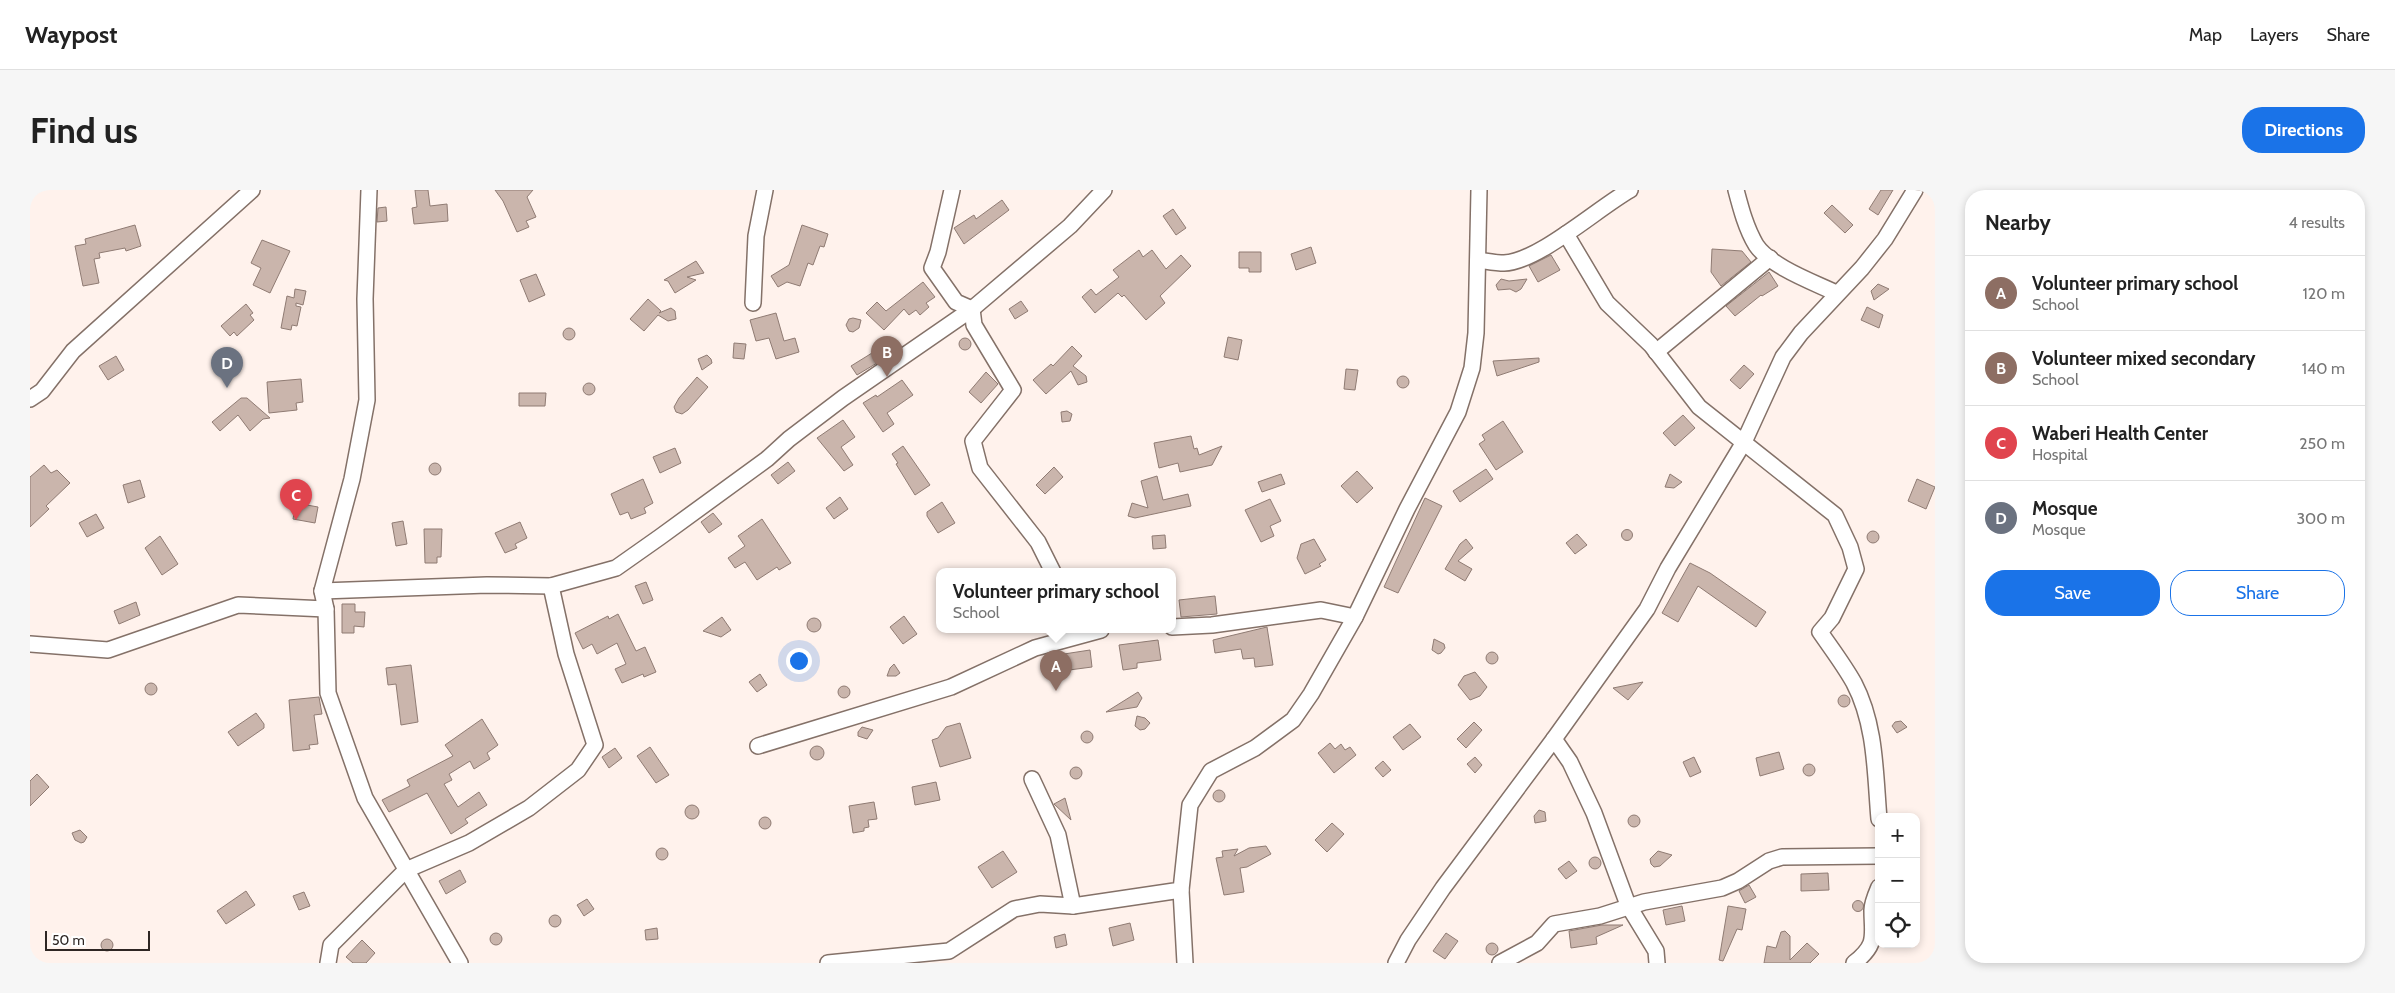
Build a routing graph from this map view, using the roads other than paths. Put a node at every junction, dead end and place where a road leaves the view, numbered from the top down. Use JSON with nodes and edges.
{"nodes":[{"id":1,"x":252,"y":190,"type":"edge"},
{"id":2,"x":369,"y":190,"type":"edge"},
{"id":3,"x":765,"y":190,"type":"edge"},
{"id":4,"x":952,"y":190,"type":"edge"},
{"id":5,"x":1104,"y":190,"type":"edge"},
{"id":6,"x":1479,"y":190,"type":"edge"},
{"id":7,"x":1630,"y":190,"type":"edge"},
{"id":8,"x":1736,"y":190,"type":"edge"},
{"id":9,"x":1915,"y":190,"type":"edge"},
{"id":10,"x":1566,"y":234,"type":"junction"},
{"id":11,"x":1770,"y":258,"type":"junction"},
{"id":12,"x":1478,"y":260,"type":"junction"},
{"id":13,"x":1836,"y":293,"type":"junction"},
{"id":14,"x":753,"y":303,"type":"dead end"},
{"id":15,"x":972,"y":309,"type":"junction"},
{"id":16,"x":1656,"y":352,"type":"junction"},
{"id":17,"x":30,"y":398,"type":"edge"},
{"id":18,"x":1744,"y":442,"type":"junction"},
{"id":19,"x":1051,"y":568,"type":"edge"},
{"id":20,"x":552,"y":586,"type":"junction"},
{"id":21,"x":322,"y":591,"type":"junction"},
{"id":22,"x":326,"y":609,"type":"junction"},
{"id":23,"x":1355,"y":617,"type":"junction"},
{"id":24,"x":1176,"y":627,"type":"edge"},
{"id":25,"x":1089,"y":633,"type":"edge"},
{"id":26,"x":30,"y":644,"type":"edge"},
{"id":27,"x":1554,"y":739,"type":"junction"},
{"id":28,"x":758,"y":746,"type":"dead end"},
{"id":29,"x":1032,"y":779,"type":"dead end"},
{"id":30,"x":1879,"y":813,"type":"edge"},
{"id":31,"x":1875,"y":856,"type":"edge"},
{"id":32,"x":406,"y":870,"type":"junction"},
{"id":33,"x":1182,"y":890,"type":"junction"},
{"id":34,"x":1875,"y":898,"type":"edge"},
{"id":35,"x":1073,"y":906,"type":"junction"},
{"id":36,"x":1628,"y":906,"type":"junction"},
{"id":37,"x":1523,"y":957,"type":"edge"},
{"id":38,"x":328,"y":963,"type":"edge"},
{"id":39,"x":460,"y":963,"type":"edge"},
{"id":40,"x":828,"y":963,"type":"edge"},
{"id":41,"x":1185,"y":963,"type":"edge"},
{"id":42,"x":1396,"y":963,"type":"edge"},
{"id":43,"x":1500,"y":963,"type":"edge"},
{"id":44,"x":1657,"y":963,"type":"edge"},
{"id":45,"x":1854,"y":963,"type":"edge"}],
"edges":[{"from":1,"to":17,"type":"street"},
{"from":2,"to":21,"type":"street"},
{"from":3,"to":14,"type":"street"},
{"from":4,"to":15,"type":"street"},
{"from":5,"to":15,"type":"street"},
{"from":6,"to":12,"type":"street"},
{"from":7,"to":10,"type":"street"},
{"from":8,"to":11,"type":"street"},
{"from":9,"to":13,"type":"street"},
{"from":10,"to":12,"type":"street"},
{"from":10,"to":16,"type":"street"},
{"from":11,"to":13,"type":"street"},
{"from":11,"to":16,"type":"street"},
{"from":12,"to":23,"type":"street"},
{"from":13,"to":18,"type":"street"},
{"from":15,"to":19,"type":"street"},
{"from":15,"to":20,"type":"street"},
{"from":16,"to":18,"type":"street"},
{"from":18,"to":27,"type":"street"},
{"from":18,"to":30,"type":"street"},
{"from":20,"to":21,"type":"street"},
{"from":20,"to":32,"type":"street"},
{"from":21,"to":22,"type":"street"},
{"from":22,"to":26,"type":"street"},
{"from":22,"to":32,"type":"street"},
{"from":23,"to":24,"type":"street"},
{"from":23,"to":33,"type":"street"},
{"from":25,"to":28,"type":"street"},
{"from":27,"to":36,"type":"street"},
{"from":27,"to":42,"type":"street"},
{"from":29,"to":35,"type":"street"},
{"from":31,"to":36,"type":"street"},
{"from":32,"to":38,"type":"street"},
{"from":32,"to":39,"type":"street"},
{"from":33,"to":35,"type":"street"},
{"from":33,"to":41,"type":"street"},
{"from":34,"to":45,"type":"street"},
{"from":35,"to":40,"type":"street"},
{"from":36,"to":37,"type":"street"},
{"from":36,"to":44,"type":"street"},
{"from":37,"to":43,"type":"street"}]}
